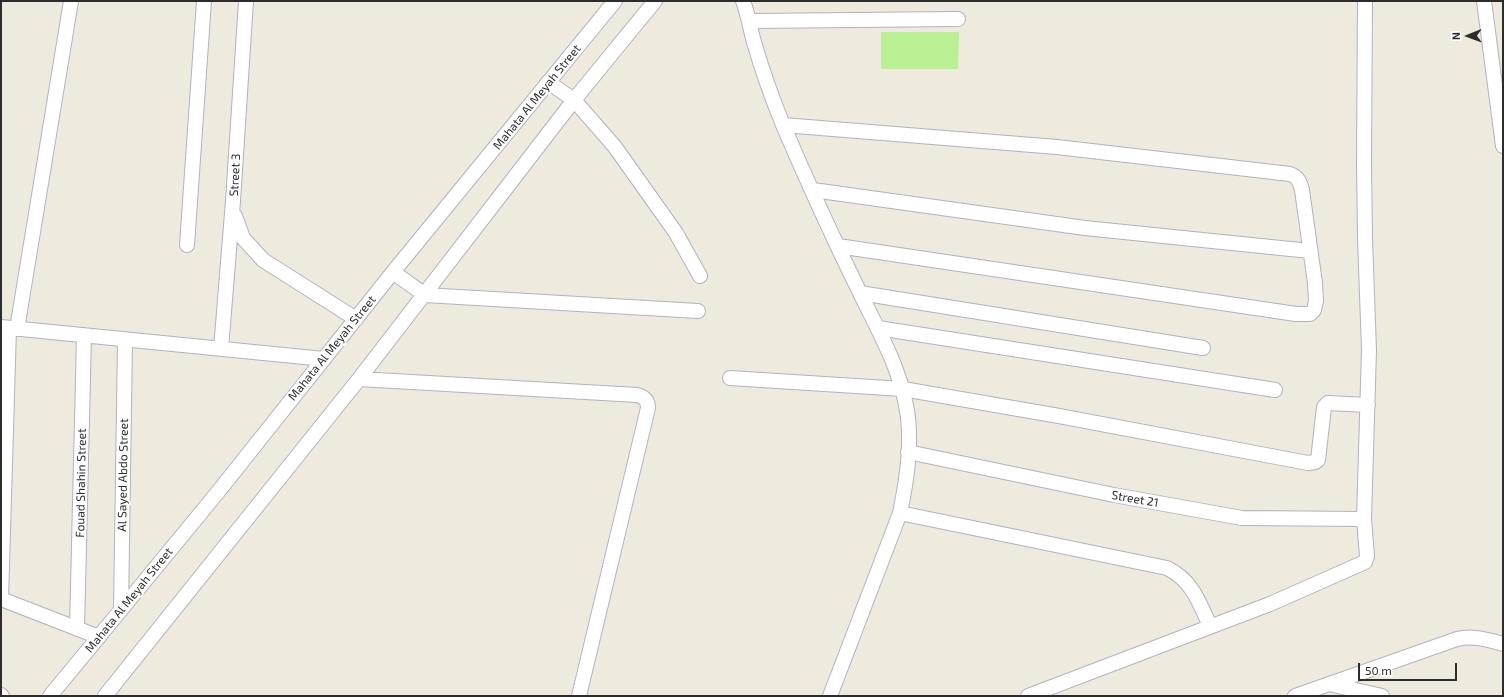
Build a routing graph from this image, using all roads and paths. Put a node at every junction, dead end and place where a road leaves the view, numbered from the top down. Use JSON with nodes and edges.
{"nodes":[{"id":1,"x":71,"y":1,"type":"edge"},
{"id":2,"x":204,"y":1,"type":"edge"},
{"id":3,"x":246,"y":1,"type":"edge"},
{"id":4,"x":615,"y":1,"type":"edge"},
{"id":5,"x":655,"y":1,"type":"edge"},
{"id":6,"x":743,"y":1,"type":"edge"},
{"id":7,"x":1365,"y":1,"type":"edge"},
{"id":8,"x":1484,"y":1,"type":"edge"},
{"id":9,"x":958,"y":19,"type":"dead end"},
{"id":10,"x":749,"y":21,"type":"junction"},
{"id":11,"x":548,"y":82,"type":"junction"},
{"id":12,"x":574,"y":100,"type":"junction"},
{"id":13,"x":783,"y":125,"type":"junction"},
{"id":14,"x":1503,"y":146,"type":"edge"},
{"id":15,"x":813,"y":190,"type":"junction"},
{"id":16,"x":233,"y":201,"type":"junction"},
{"id":17,"x":186,"y":245,"type":"dead end"},
{"id":18,"x":838,"y":246,"type":"junction"},
{"id":19,"x":1310,"y":251,"type":"junction"},
{"id":20,"x":393,"y":272,"type":"junction"},
{"id":21,"x":700,"y":276,"type":"dead end"},
{"id":22,"x":860,"y":293,"type":"junction"},
{"id":23,"x":425,"y":295,"type":"junction"},
{"id":24,"x":698,"y":311,"type":"dead end"},
{"id":25,"x":356,"y":320,"type":"junction"},
{"id":26,"x":9,"y":328,"type":"edge"},
{"id":27,"x":878,"y":328,"type":"junction"},
{"id":28,"x":84,"y":336,"type":"junction"},
{"id":29,"x":125,"y":340,"type":"junction"},
{"id":30,"x":1203,"y":348,"type":"dead end"},
{"id":31,"x":221,"y":349,"type":"junction"},
{"id":32,"x":324,"y":359,"type":"junction"},
{"id":33,"x":730,"y":378,"type":"dead end"},
{"id":34,"x":359,"y":379,"type":"junction"},
{"id":35,"x":902,"y":389,"type":"junction"},
{"id":36,"x":1275,"y":390,"type":"dead end"},
{"id":37,"x":1368,"y":405,"type":"junction"},
{"id":38,"x":908,"y":452,"type":"junction"},
{"id":39,"x":900,"y":513,"type":"junction"},
{"id":40,"x":1364,"y":519,"type":"junction"},
{"id":41,"x":1,"y":599,"type":"edge"},
{"id":42,"x":121,"y":610,"type":"junction"},
{"id":43,"x":1210,"y":626,"type":"junction"},
{"id":44,"x":77,"y":630,"type":"junction"},
{"id":45,"x":99,"y":637,"type":"junction"},
{"id":46,"x":1503,"y":644,"type":"edge"},
{"id":47,"x":1328,"y":684,"type":"junction"},
{"id":48,"x":50,"y":696,"type":"edge"},
{"id":49,"x":105,"y":696,"type":"edge"},
{"id":50,"x":579,"y":696,"type":"edge"},
{"id":51,"x":830,"y":696,"type":"edge"},
{"id":52,"x":1028,"y":696,"type":"edge"},
{"id":53,"x":1295,"y":696,"type":"edge"},
{"id":54,"x":1382,"y":696,"type":"edge"}],
"edges":[{"from":1,"to":26,"type":"street"},
{"from":2,"to":17,"type":"street"},
{"from":3,"to":16,"type":"street","name":"Street 3"},
{"from":4,"to":11,"type":"street","name":"Mahata Al Meyah Street"},
{"from":5,"to":12,"type":"street"},
{"from":6,"to":10,"type":"street"},
{"from":7,"to":37,"type":"street"},
{"from":8,"to":14,"type":"street"},
{"from":9,"to":10,"type":"street"},
{"from":10,"to":13,"type":"street"},
{"from":11,"to":12,"type":"street"},
{"from":11,"to":20,"type":"street","name":"Mahata Al Meyah Street"},
{"from":12,"to":21,"type":"street"},
{"from":12,"to":23,"type":"street"},
{"from":13,"to":15,"type":"street"},
{"from":13,"to":19,"type":"street"},
{"from":15,"to":18,"type":"street"},
{"from":15,"to":19,"type":"street"},
{"from":16,"to":25,"type":"street"},
{"from":16,"to":31,"type":"street","name":"Street 3"},
{"from":18,"to":19,"type":"street"},
{"from":18,"to":22,"type":"street"},
{"from":20,"to":23,"type":"street"},
{"from":20,"to":25,"type":"street","name":"Mahata Al Meyah Street"},
{"from":22,"to":27,"type":"street"},
{"from":22,"to":30,"type":"street"},
{"from":23,"to":24,"type":"street"},
{"from":23,"to":34,"type":"street"},
{"from":25,"to":32,"type":"street","name":"Mahata Al Meyah Street"},
{"from":26,"to":28,"type":"street"},
{"from":26,"to":41,"type":"street"},
{"from":27,"to":35,"type":"street"},
{"from":27,"to":36,"type":"street"},
{"from":28,"to":29,"type":"street"},
{"from":28,"to":44,"type":"street","name":"Fouad Shahin Street"},
{"from":29,"to":31,"type":"street"},
{"from":29,"to":42,"type":"street","name":"Al Sayed Abdo Street"},
{"from":31,"to":32,"type":"street"},
{"from":32,"to":42,"type":"street","name":"Mahata Al Meyah Street"},
{"from":33,"to":35,"type":"street"},
{"from":34,"to":49,"type":"street"},
{"from":34,"to":50,"type":"street"},
{"from":35,"to":37,"type":"street"},
{"from":35,"to":38,"type":"street"},
{"from":37,"to":40,"type":"street"},
{"from":38,"to":39,"type":"street"},
{"from":38,"to":40,"type":"street","name":"Street 21"},
{"from":39,"to":43,"type":"street"},
{"from":39,"to":51,"type":"street"},
{"from":40,"to":43,"type":"street"},
{"from":41,"to":44,"type":"street"},
{"from":42,"to":45,"type":"street","name":"Mahata Al Meyah Street"},
{"from":43,"to":52,"type":"street"},
{"from":44,"to":45,"type":"street"},
{"from":45,"to":48,"type":"street","name":"Mahata Al Meyah Street"},
{"from":46,"to":47,"type":"street"},
{"from":47,"to":53,"type":"street"},
{"from":47,"to":54,"type":"street"}]}
